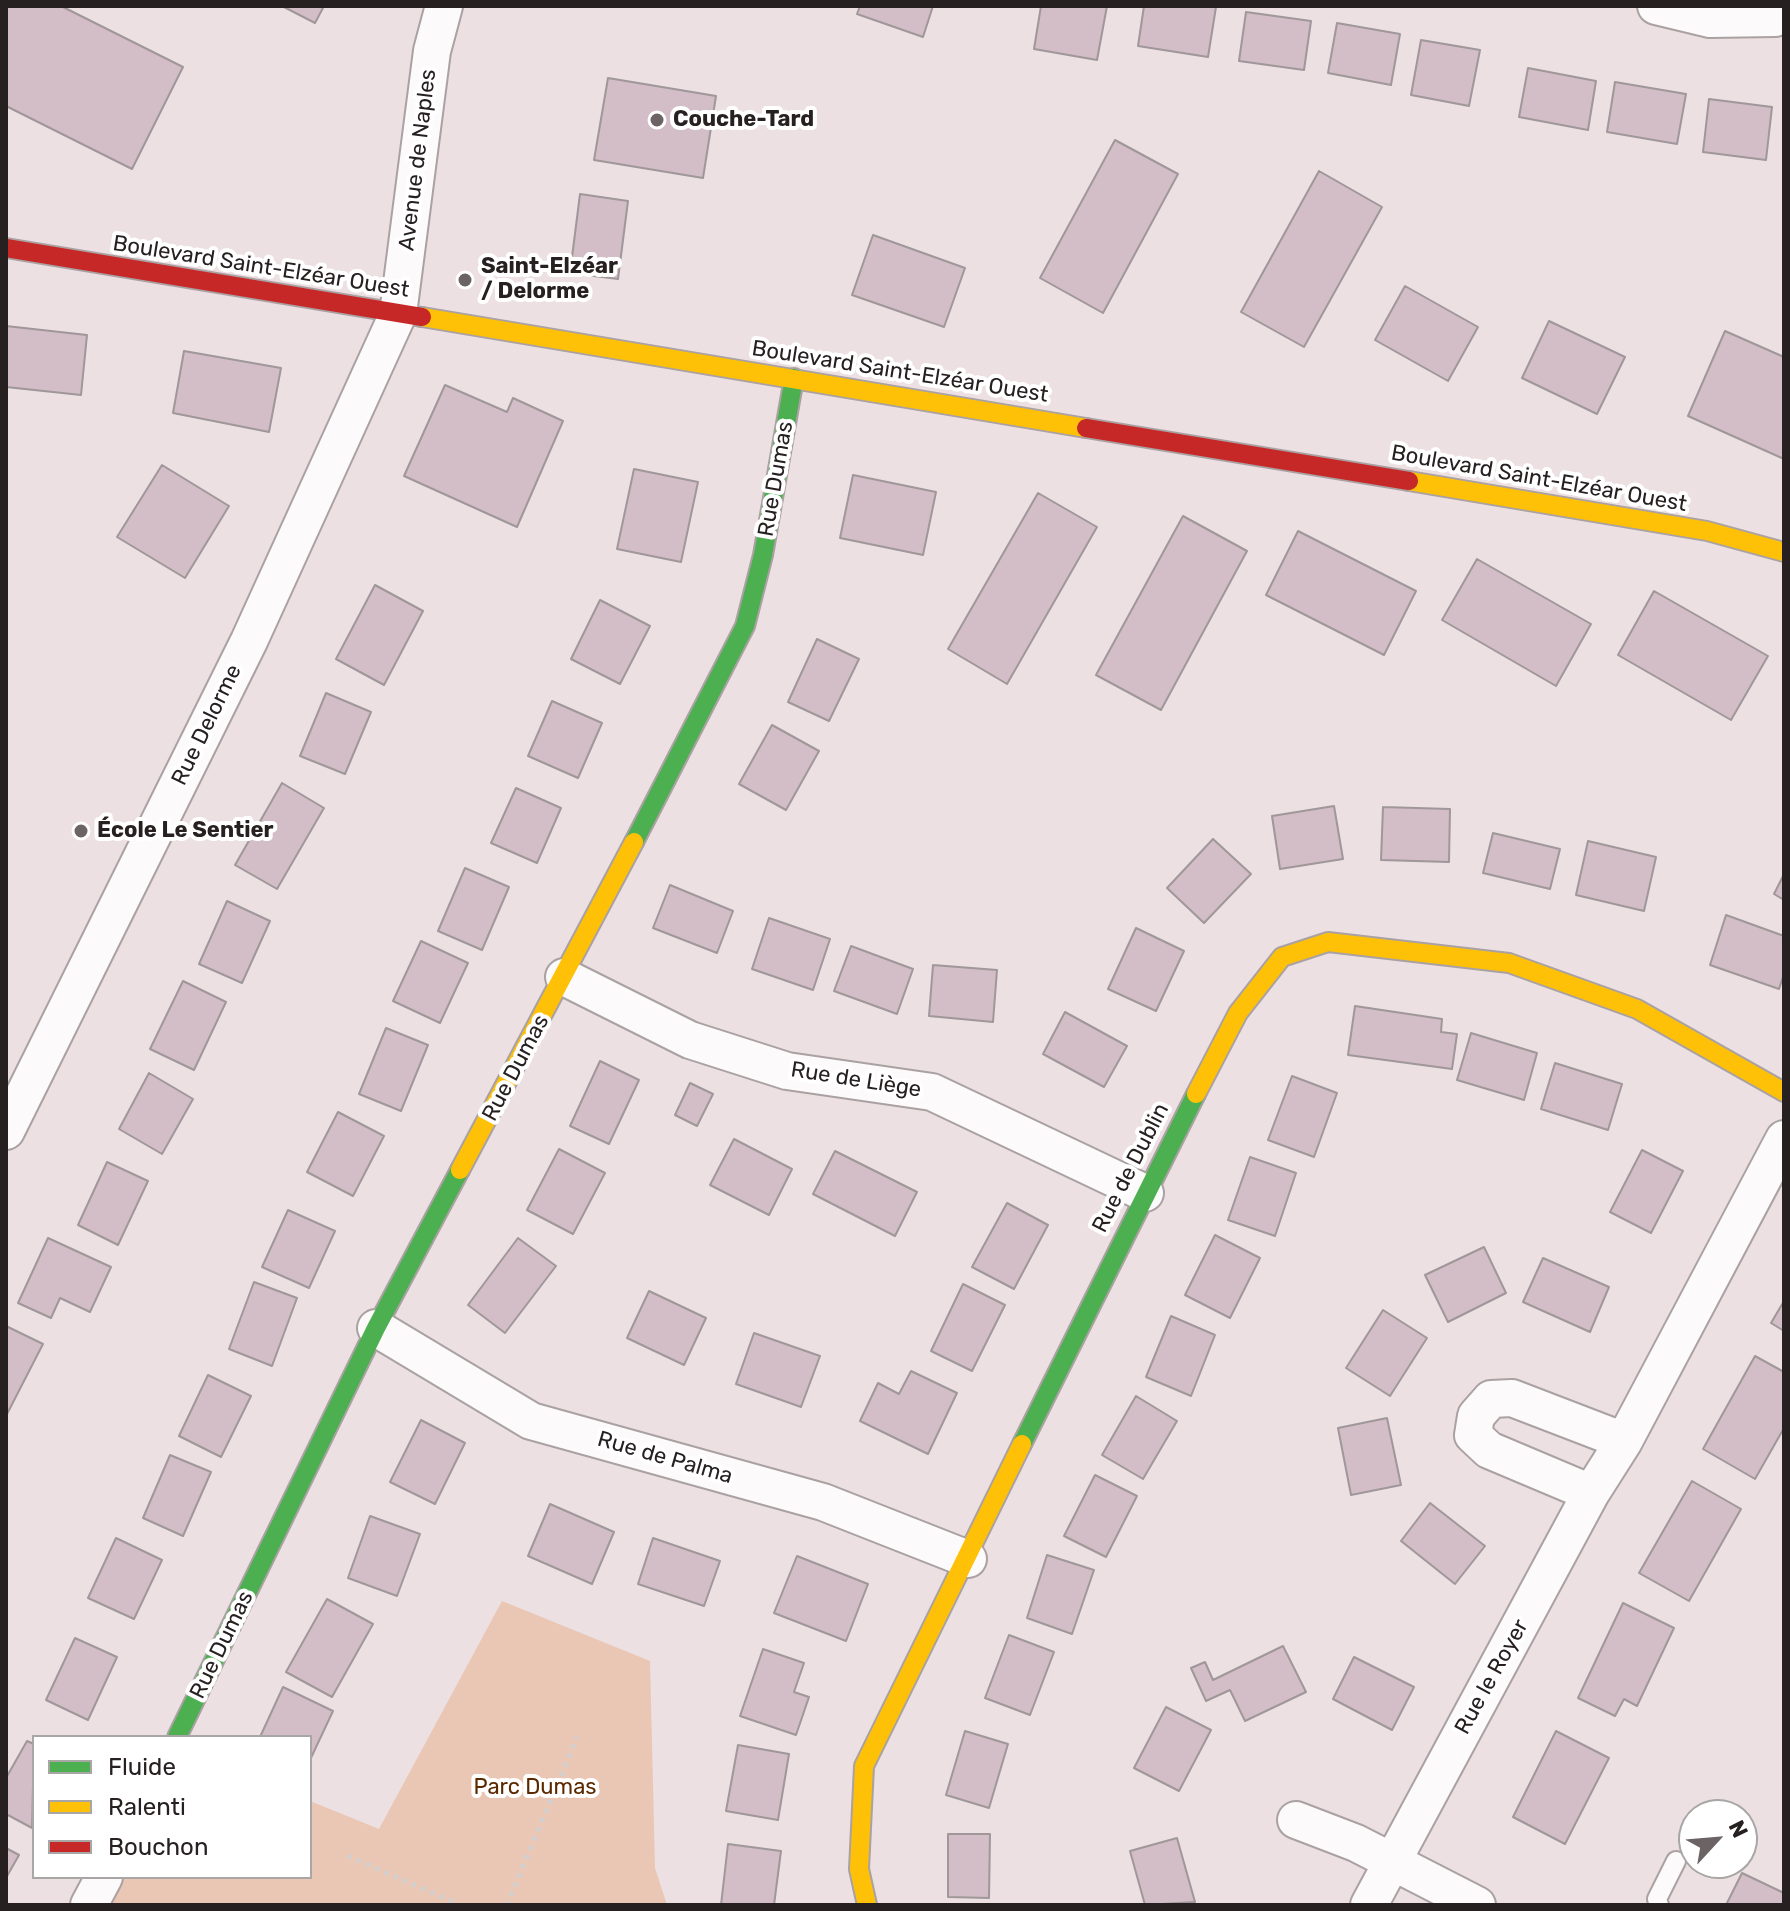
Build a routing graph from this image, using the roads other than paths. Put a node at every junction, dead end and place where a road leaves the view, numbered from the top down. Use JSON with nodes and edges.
{"nodes":[{"id":1,"x":444,"y":6,"type":"edge"},
{"id":2,"x":1656,"y":6,"type":"edge"},
{"id":3,"x":1784,"y":10,"type":"edge"},
{"id":4,"x":6,"y":248,"type":"edge"},
{"id":5,"x":398,"y":314,"type":"junction"},
{"id":6,"x":794,"y":378,"type":"junction"},
{"id":7,"x":1784,"y":552,"type":"edge"},
{"id":8,"x":564,"y":977,"type":"junction"},
{"id":9,"x":1784,"y":1092,"type":"edge"},
{"id":10,"x":6,"y":1131,"type":"edge"},
{"id":11,"x":1784,"y":1139,"type":"edge"},
{"id":12,"x":1145,"y":1193,"type":"junction"},
{"id":13,"x":376,"y":1328,"type":"junction"},
{"id":14,"x":1624,"y":1441,"type":"junction"},
{"id":15,"x":1591,"y":1493,"type":"junction"},
{"id":16,"x":968,"y":1559,"type":"junction"},
{"id":17,"x":178,"y":1735,"type":"edge"},
{"id":18,"x":1296,"y":1820,"type":"dead end"},
{"id":19,"x":1392,"y":1861,"type":"junction"},
{"id":20,"x":1676,"y":1861,"type":"dead end"},
{"id":21,"x":103,"y":1879,"type":"edge"},
{"id":22,"x":89,"y":1905,"type":"edge"},
{"id":23,"x":867,"y":1905,"type":"edge"},
{"id":24,"x":1369,"y":1905,"type":"edge"},
{"id":25,"x":1477,"y":1905,"type":"edge"},
{"id":26,"x":1659,"y":1905,"type":"edge"}],
"edges":[{"from":1,"to":5,"type":"street","name":"Avenue de Naples"},
{"from":2,"to":3,"type":"street"},
{"from":4,"to":5,"type":"street","name":"Boulevard Saint-Elzéar Ouest"},
{"from":5,"to":6,"type":"street","name":"Boulevard Saint-Elzéar Ouest"},
{"from":5,"to":10,"type":"street","name":"Rue Delorme"},
{"from":6,"to":7,"type":"street","name":"Boulevard Saint-Elzéar Ouest"},
{"from":6,"to":8,"type":"street","name":"Rue Dumas"},
{"from":8,"to":12,"type":"street","name":"Rue de Liège"},
{"from":8,"to":13,"type":"street","name":"Rue Dumas"},
{"from":9,"to":12,"type":"street","name":"Rue de Dublin"},
{"from":11,"to":14,"type":"street","name":"Rue le Royer"},
{"from":12,"to":16,"type":"street","name":"Rue de Dublin"},
{"from":13,"to":16,"type":"street","name":"Rue de Palma"},
{"from":13,"to":17,"type":"street","name":"Rue Dumas"},
{"from":14,"to":15,"type":"street","name":"Rue le Royer"},
{"from":14,"to":15,"type":"street"},
{"from":15,"to":19,"type":"street","name":"Rue le Royer"},
{"from":16,"to":23,"type":"street","name":"Rue de Dublin"},
{"from":18,"to":19,"type":"street"},
{"from":19,"to":24,"type":"street","name":"Rue le Royer"},
{"from":19,"to":25,"type":"street"},
{"from":20,"to":26,"type":"lane"},
{"from":21,"to":22,"type":"street"}]}
